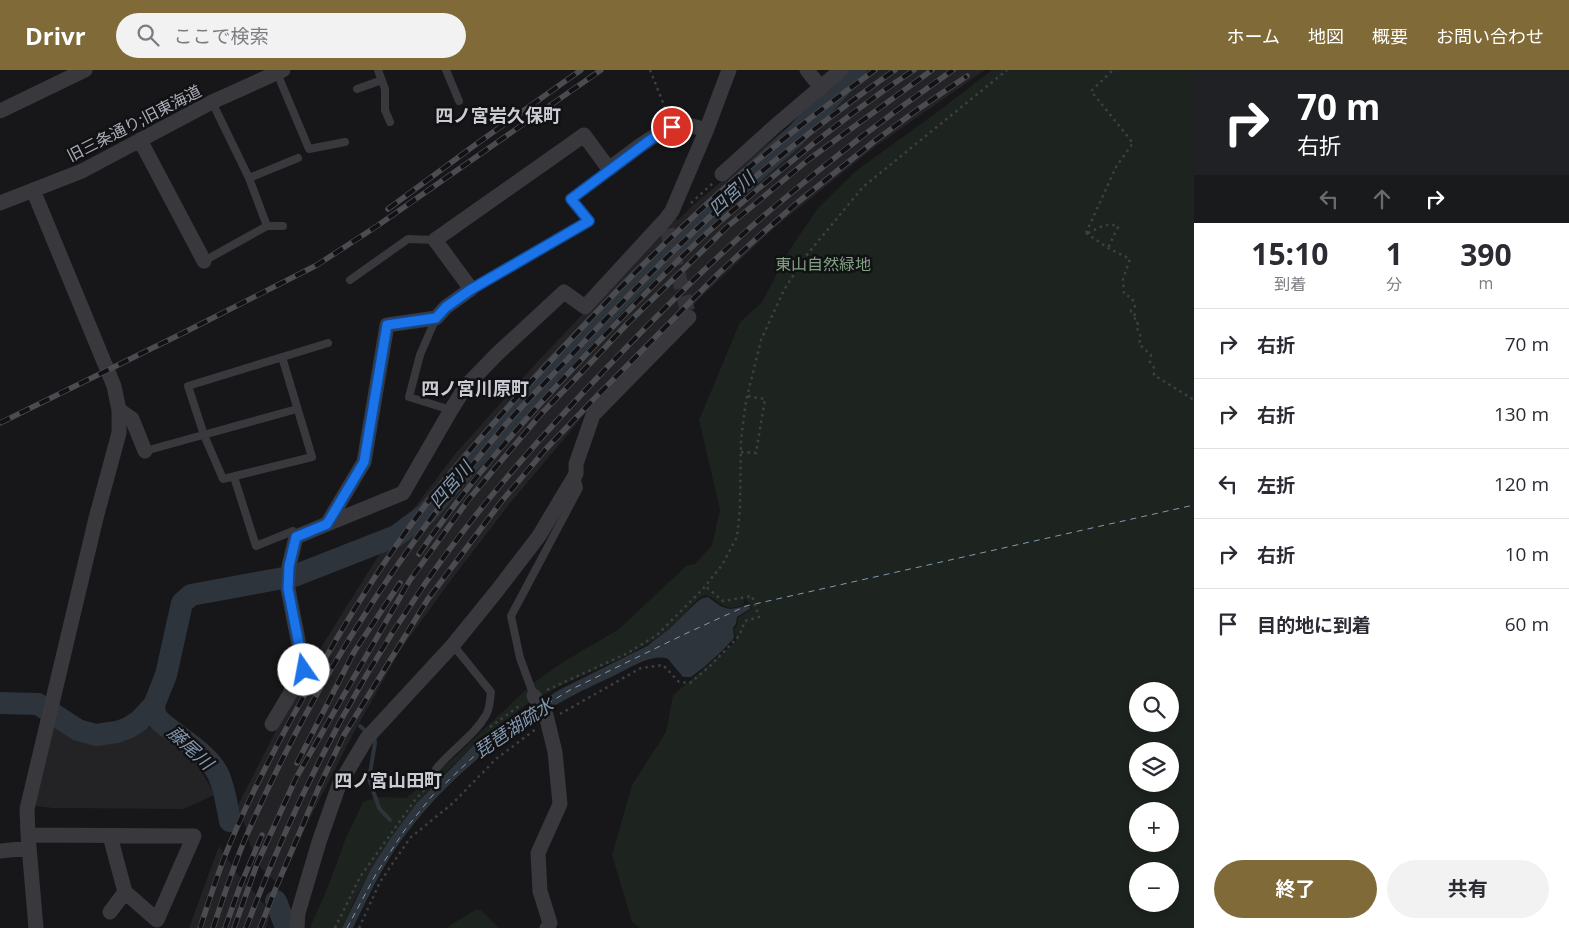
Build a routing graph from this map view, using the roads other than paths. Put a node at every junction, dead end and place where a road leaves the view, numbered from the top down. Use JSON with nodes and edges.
{"nodes":[{"id":1,"x":85,"y":70,"type":"edge"},
{"id":2,"x":378,"y":70,"type":"edge"},
{"id":3,"x":446,"y":70,"type":"edge"},
{"id":4,"x":729,"y":70,"type":"edge"},
{"id":5,"x":806,"y":70,"type":"edge"},
{"id":6,"x":841,"y":70,"type":"edge"},
{"id":7,"x":280,"y":71,"type":"edge"},
{"id":8,"x":382,"y":80,"type":"junction"},
{"id":9,"x":821,"y":88,"type":"junction"},
{"id":10,"x":357,"y":89,"type":"dead end"},
{"id":11,"x":459,"y":100,"type":"dead end"},
{"id":12,"x":212,"y":102,"type":"junction"},
{"id":13,"x":0,"y":111,"type":"edge"},
{"id":14,"x":390,"y":122,"type":"dead end"},
{"id":15,"x":706,"y":131,"type":"junction"},
{"id":16,"x":140,"y":140,"type":"junction"},
{"id":17,"x":345,"y":142,"type":"dead end"},
{"id":18,"x":298,"y":158,"type":"dead end"},
{"id":19,"x":609,"y":169,"type":"junction"},
{"id":20,"x":722,"y":174,"type":"road end"},
{"id":21,"x":249,"y":178,"type":"junction"},
{"id":22,"x":33,"y":190,"type":"junction"},
{"id":23,"x":0,"y":203,"type":"edge"},
{"id":24,"x":267,"y":226,"type":"junction"},
{"id":25,"x":283,"y":226,"type":"dead end"},
{"id":26,"x":435,"y":240,"type":"junction"},
{"id":27,"x":204,"y":261,"type":"joint"},
{"id":28,"x":350,"y":280,"type":"dead end"},
{"id":29,"x":470,"y":290,"type":"junction"},
{"id":30,"x":689,"y":317,"type":"dead end"},
{"id":31,"x":436,"y":318,"type":"junction"},
{"id":32,"x":328,"y":343,"type":"dead end"},
{"id":33,"x":282,"y":357,"type":"junction"},
{"id":34,"x":297,"y":409,"type":"junction"},
{"id":35,"x":119,"y":410,"type":"junction"},
{"id":36,"x":451,"y":410,"type":"junction"},
{"id":37,"x":204,"y":435,"type":"junction"},
{"id":38,"x":145,"y":451,"type":"joint"},
{"id":39,"x":576,"y":474,"type":"junction"},
{"id":40,"x":234,"y":477,"type":"junction"},
{"id":41,"x":327,"y":524,"type":"junction"},
{"id":42,"x":296,"y":537,"type":"junction"},
{"id":43,"x":453,"y":645,"type":"junction"},
{"id":44,"x":534,"y":697,"type":"joint"},
{"id":45,"x":272,"y":724,"type":"dead end"},
{"id":46,"x":436,"y":777,"type":"road end"},
{"id":47,"x":110,"y":836,"type":"junction"},
{"id":48,"x":28,"y":842,"type":"junction"},
{"id":49,"x":0,"y":851,"type":"edge"},
{"id":50,"x":125,"y":892,"type":"junction"},
{"id":51,"x":110,"y":912,"type":"dead end"},
{"id":52,"x":36,"y":928,"type":"edge"},
{"id":53,"x":297,"y":928,"type":"edge"},
{"id":54,"x":547,"y":928,"type":"edge"}],
"edges":[{"from":1,"to":13,"type":"street"},
{"from":2,"to":8,"type":"lane"},
{"from":3,"to":11,"type":"lane"},
{"from":4,"to":15,"type":"street"},
{"from":5,"to":9,"type":"street"},
{"from":6,"to":9,"type":"street"},
{"from":7,"to":12,"type":"street","name":"旧三条通り;旧東海道"},
{"from":7,"to":17,"type":"lane"},
{"from":8,"to":10,"type":"lane"},
{"from":8,"to":14,"type":"lane"},
{"from":9,"to":20,"type":"street"},
{"from":12,"to":16,"type":"street","name":"旧三条通り;旧東海道"},
{"from":12,"to":21,"type":"lane"},
{"from":15,"to":19,"type":"street"},
{"from":15,"to":36,"type":"street"},
{"from":16,"to":22,"type":"street","name":"旧三条通り;旧東海道"},
{"from":16,"to":27,"type":"street"},
{"from":18,"to":21,"type":"lane"},
{"from":19,"to":26,"type":"street"},
{"from":19,"to":29,"type":"lane"},
{"from":21,"to":24,"type":"lane"},
{"from":22,"to":23,"type":"street","name":"旧三条通り;旧東海道"},
{"from":22,"to":35,"type":"street"},
{"from":24,"to":25,"type":"lane"},
{"from":24,"to":27,"type":"lane"},
{"from":26,"to":28,"type":"lane"},
{"from":26,"to":29,"type":"street"},
{"from":29,"to":31,"type":"street"},
{"from":30,"to":39,"type":"street"},
{"from":31,"to":36,"type":"lane"},
{"from":31,"to":41,"type":"street"},
{"from":32,"to":33,"type":"lane"},
{"from":33,"to":34,"type":"lane"},
{"from":33,"to":37,"type":"lane"},
{"from":34,"to":37,"type":"lane"},
{"from":34,"to":40,"type":"lane"},
{"from":35,"to":38,"type":"street"},
{"from":35,"to":48,"type":"street"},
{"from":36,"to":41,"type":"street"},
{"from":37,"to":38,"type":"lane"},
{"from":37,"to":40,"type":"lane"},
{"from":39,"to":43,"type":"street"},
{"from":39,"to":44,"type":"lane"},
{"from":40,"to":42,"type":"lane"},
{"from":41,"to":42,"type":"street"},
{"from":42,"to":45,"type":"street"},
{"from":43,"to":46,"type":"lane"},
{"from":43,"to":53,"type":"street"},
{"from":44,"to":54,"type":"street"},
{"from":47,"to":48,"type":"street"},
{"from":47,"to":50,"type":"street"},
{"from":47,"to":50,"type":"street"},
{"from":48,"to":49,"type":"street"},
{"from":48,"to":52,"type":"street"},
{"from":50,"to":51,"type":"street"}]}
